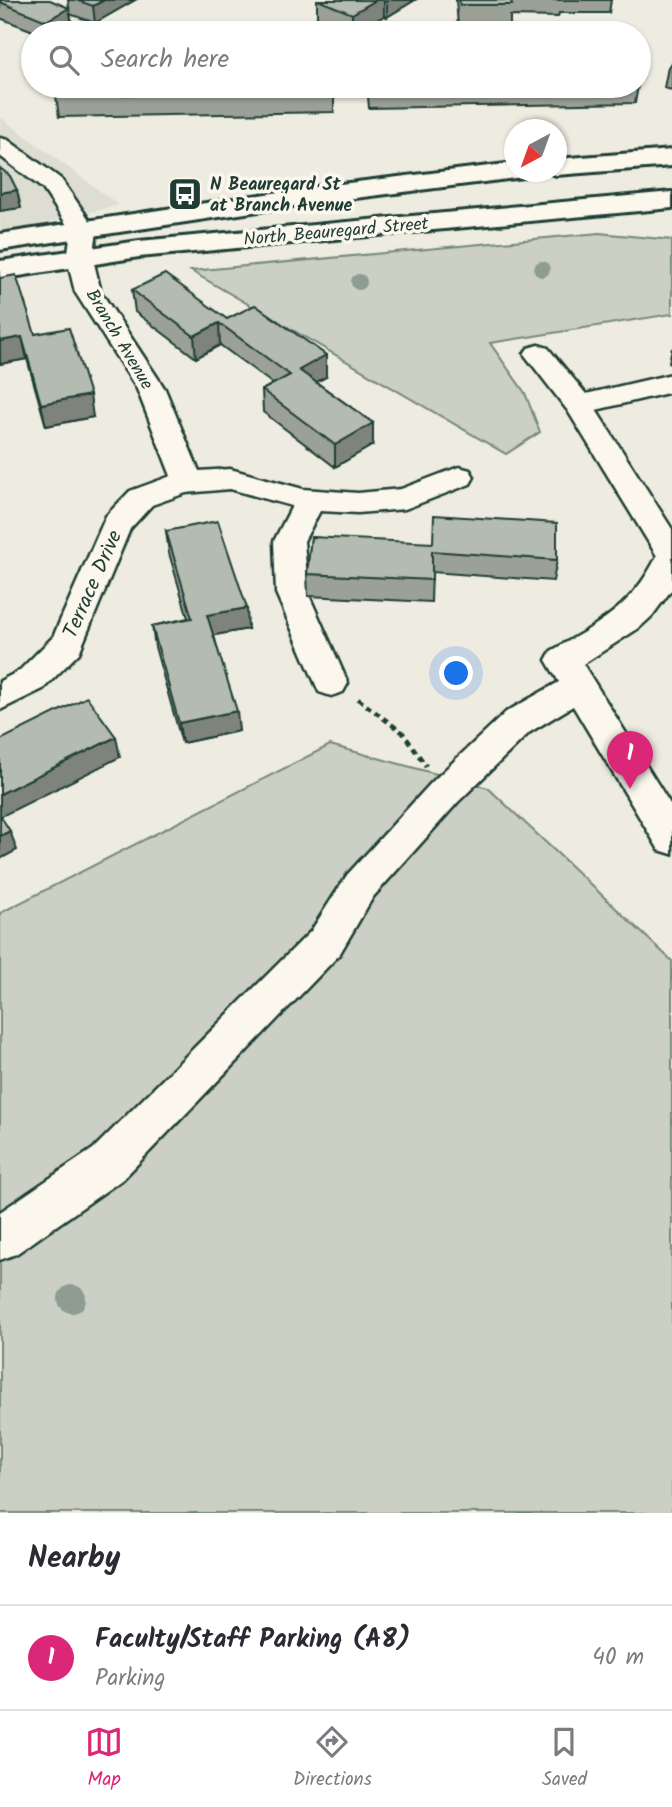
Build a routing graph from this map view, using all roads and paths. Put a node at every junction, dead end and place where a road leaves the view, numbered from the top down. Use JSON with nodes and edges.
{"nodes":[{"id":1,"x":0,"y":146,"type":"edge"},
{"id":2,"x":672,"y":158,"type":"edge"},
{"id":3,"x":567,"y":166,"type":"edge"},
{"id":4,"x":504,"y":172,"type":"edge"},
{"id":5,"x":672,"y":200,"type":"edge"},
{"id":6,"x":84,"y":231,"type":"junction"},
{"id":7,"x":0,"y":242,"type":"edge"},
{"id":8,"x":80,"y":260,"type":"junction"},
{"id":9,"x":0,"y":270,"type":"edge"},
{"id":10,"x":538,"y":354,"type":"dead end"},
{"id":11,"x":672,"y":383,"type":"edge"},
{"id":12,"x":579,"y":405,"type":"junction"},
{"id":13,"x":459,"y":477,"type":"dead end"},
{"id":14,"x":189,"y":482,"type":"junction"},
{"id":15,"x":311,"y":499,"type":"junction"},
{"id":16,"x":672,"y":556,"type":"edge"},
{"id":17,"x":331,"y":683,"type":"joint"},
{"id":18,"x":579,"y":686,"type":"junction"},
{"id":19,"x":0,"y":697,"type":"edge"},
{"id":20,"x":445,"y":792,"type":"junction"},
{"id":21,"x":672,"y":839,"type":"edge"},
{"id":22,"x":0,"y":1238,"type":"edge"}],
"edges":[{"from":1,"to":6,"type":"street"},
{"from":2,"to":3,"type":"main road"},
{"from":4,"to":6,"type":"main road","name":"North Beauregard Street"},
{"from":5,"to":8,"type":"main road","name":"North Beauregard Street"},
{"from":6,"to":7,"type":"main road","name":"North Beauregard Street"},
{"from":6,"to":8,"type":"street","name":"Branch Avenue"},
{"from":8,"to":9,"type":"main road","name":"North Beauregard Street"},
{"from":8,"to":14,"type":"street","name":"Branch Avenue"},
{"from":10,"to":12,"type":"street"},
{"from":11,"to":12,"type":"street"},
{"from":12,"to":16,"type":"street"},
{"from":13,"to":15,"type":"street"},
{"from":14,"to":15,"type":"street","name":"Terrace Drive"},
{"from":14,"to":19,"type":"street","name":"Terrace Drive"},
{"from":15,"to":17,"type":"street"},
{"from":16,"to":18,"type":"street"},
{"from":17,"to":20,"type":"path"},
{"from":18,"to":20,"type":"street"},
{"from":18,"to":21,"type":"street"},
{"from":20,"to":22,"type":"street"}]}
